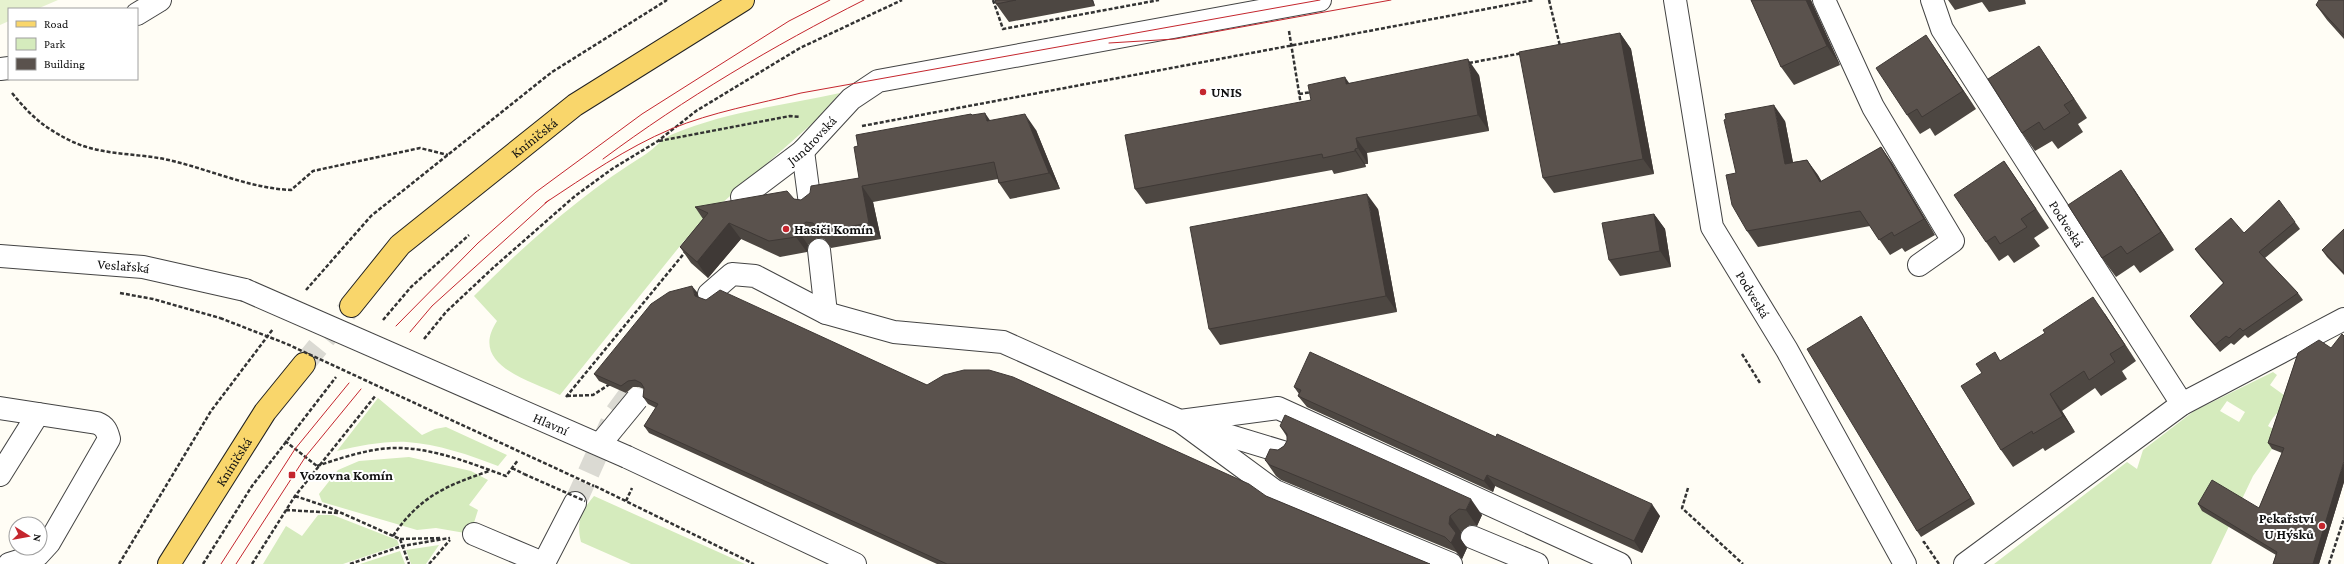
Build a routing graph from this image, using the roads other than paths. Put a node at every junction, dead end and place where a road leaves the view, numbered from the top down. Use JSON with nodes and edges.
{"nodes":[{"id":1,"x":160,"y":0,"type":"edge"},
{"id":2,"x":743,"y":0,"type":"edge"},
{"id":3,"x":1320,"y":0,"type":"edge"},
{"id":4,"x":1675,"y":0,"type":"edge"},
{"id":5,"x":1824,"y":0,"type":"edge"},
{"id":6,"x":1932,"y":0,"type":"edge"},
{"id":7,"x":138,"y":13,"type":"edge"},
{"id":8,"x":803,"y":151,"type":"junction"},
{"id":9,"x":742,"y":196,"type":"dead end"},
{"id":10,"x":810,"y":204,"type":"edge"},
{"id":11,"x":819,"y":250,"type":"edge"},
{"id":12,"x":0,"y":256,"type":"edge"},
{"id":13,"x":1919,"y":265,"type":"dead end"},
{"id":14,"x":245,"y":290,"type":"joint"},
{"id":15,"x":708,"y":294,"type":"dead end"},
{"id":16,"x":351,"y":306,"type":"tunnel mouth"},
{"id":17,"x":826,"y":313,"type":"junction"},
{"id":18,"x":2335,"y":325,"type":"edge"},
{"id":19,"x":304,"y":364,"type":"tunnel mouth"},
{"id":20,"x":637,"y":399,"type":"dead end"},
{"id":21,"x":2182,"y":404,"type":"junction"},
{"id":22,"x":0,"y":408,"type":"edge"},
{"id":23,"x":38,"y":414,"type":"junction"},
{"id":24,"x":1180,"y":420,"type":"junction"},
{"id":25,"x":600,"y":444,"type":"junction"},
{"id":26,"x":1286,"y":453,"type":"edge"},
{"id":27,"x":0,"y":475,"type":"edge"},
{"id":28,"x":580,"y":502,"type":"tunnel mouth"},
{"id":29,"x":474,"y":534,"type":"dead end"},
{"id":30,"x":1472,"y":537,"type":"dead end"},
{"id":31,"x":9,"y":564,"type":"edge"},
{"id":32,"x":169,"y":564,"type":"edge"},
{"id":33,"x":544,"y":564,"type":"edge"},
{"id":34,"x":855,"y":564,"type":"edge"},
{"id":35,"x":1451,"y":564,"type":"edge"},
{"id":36,"x":1537,"y":564,"type":"edge"},
{"id":37,"x":1620,"y":564,"type":"edge"},
{"id":38,"x":1905,"y":564,"type":"edge"},
{"id":39,"x":1965,"y":564,"type":"edge"}],
"edges":[{"from":1,"to":7,"type":"street"},
{"from":2,"to":16,"type":"main road","name":"Kníničská"},
{"from":3,"to":8,"type":"street","name":"Jundrovská"},
{"from":4,"to":38,"type":"street","name":"Podveská"},
{"from":5,"to":13,"type":"street"},
{"from":6,"to":21,"type":"street","name":"Podveská"},
{"from":8,"to":9,"type":"street","name":"Jundrovská"},
{"from":8,"to":10,"type":"street"},
{"from":11,"to":17,"type":"street"},
{"from":12,"to":14,"type":"street","name":"Veslařská"},
{"from":14,"to":25,"type":"street","name":"Hlavní","bridge":true},
{"from":15,"to":17,"type":"street"},
{"from":17,"to":24,"type":"street"},
{"from":18,"to":21,"type":"street"},
{"from":19,"to":32,"type":"main road","name":"Kníničská"},
{"from":20,"to":25,"type":"street","bridge":true},
{"from":21,"to":39,"type":"street"},
{"from":22,"to":23,"type":"street"},
{"from":23,"to":27,"type":"street"},
{"from":23,"to":31,"type":"street"},
{"from":24,"to":26,"type":"street"},
{"from":24,"to":35,"type":"street"},
{"from":24,"to":37,"type":"street"},
{"from":25,"to":34,"type":"street","name":"Hlavní","bridge":true},
{"from":28,"to":33,"type":"street"},
{"from":29,"to":33,"type":"street"},
{"from":30,"to":36,"type":"street"}]}
